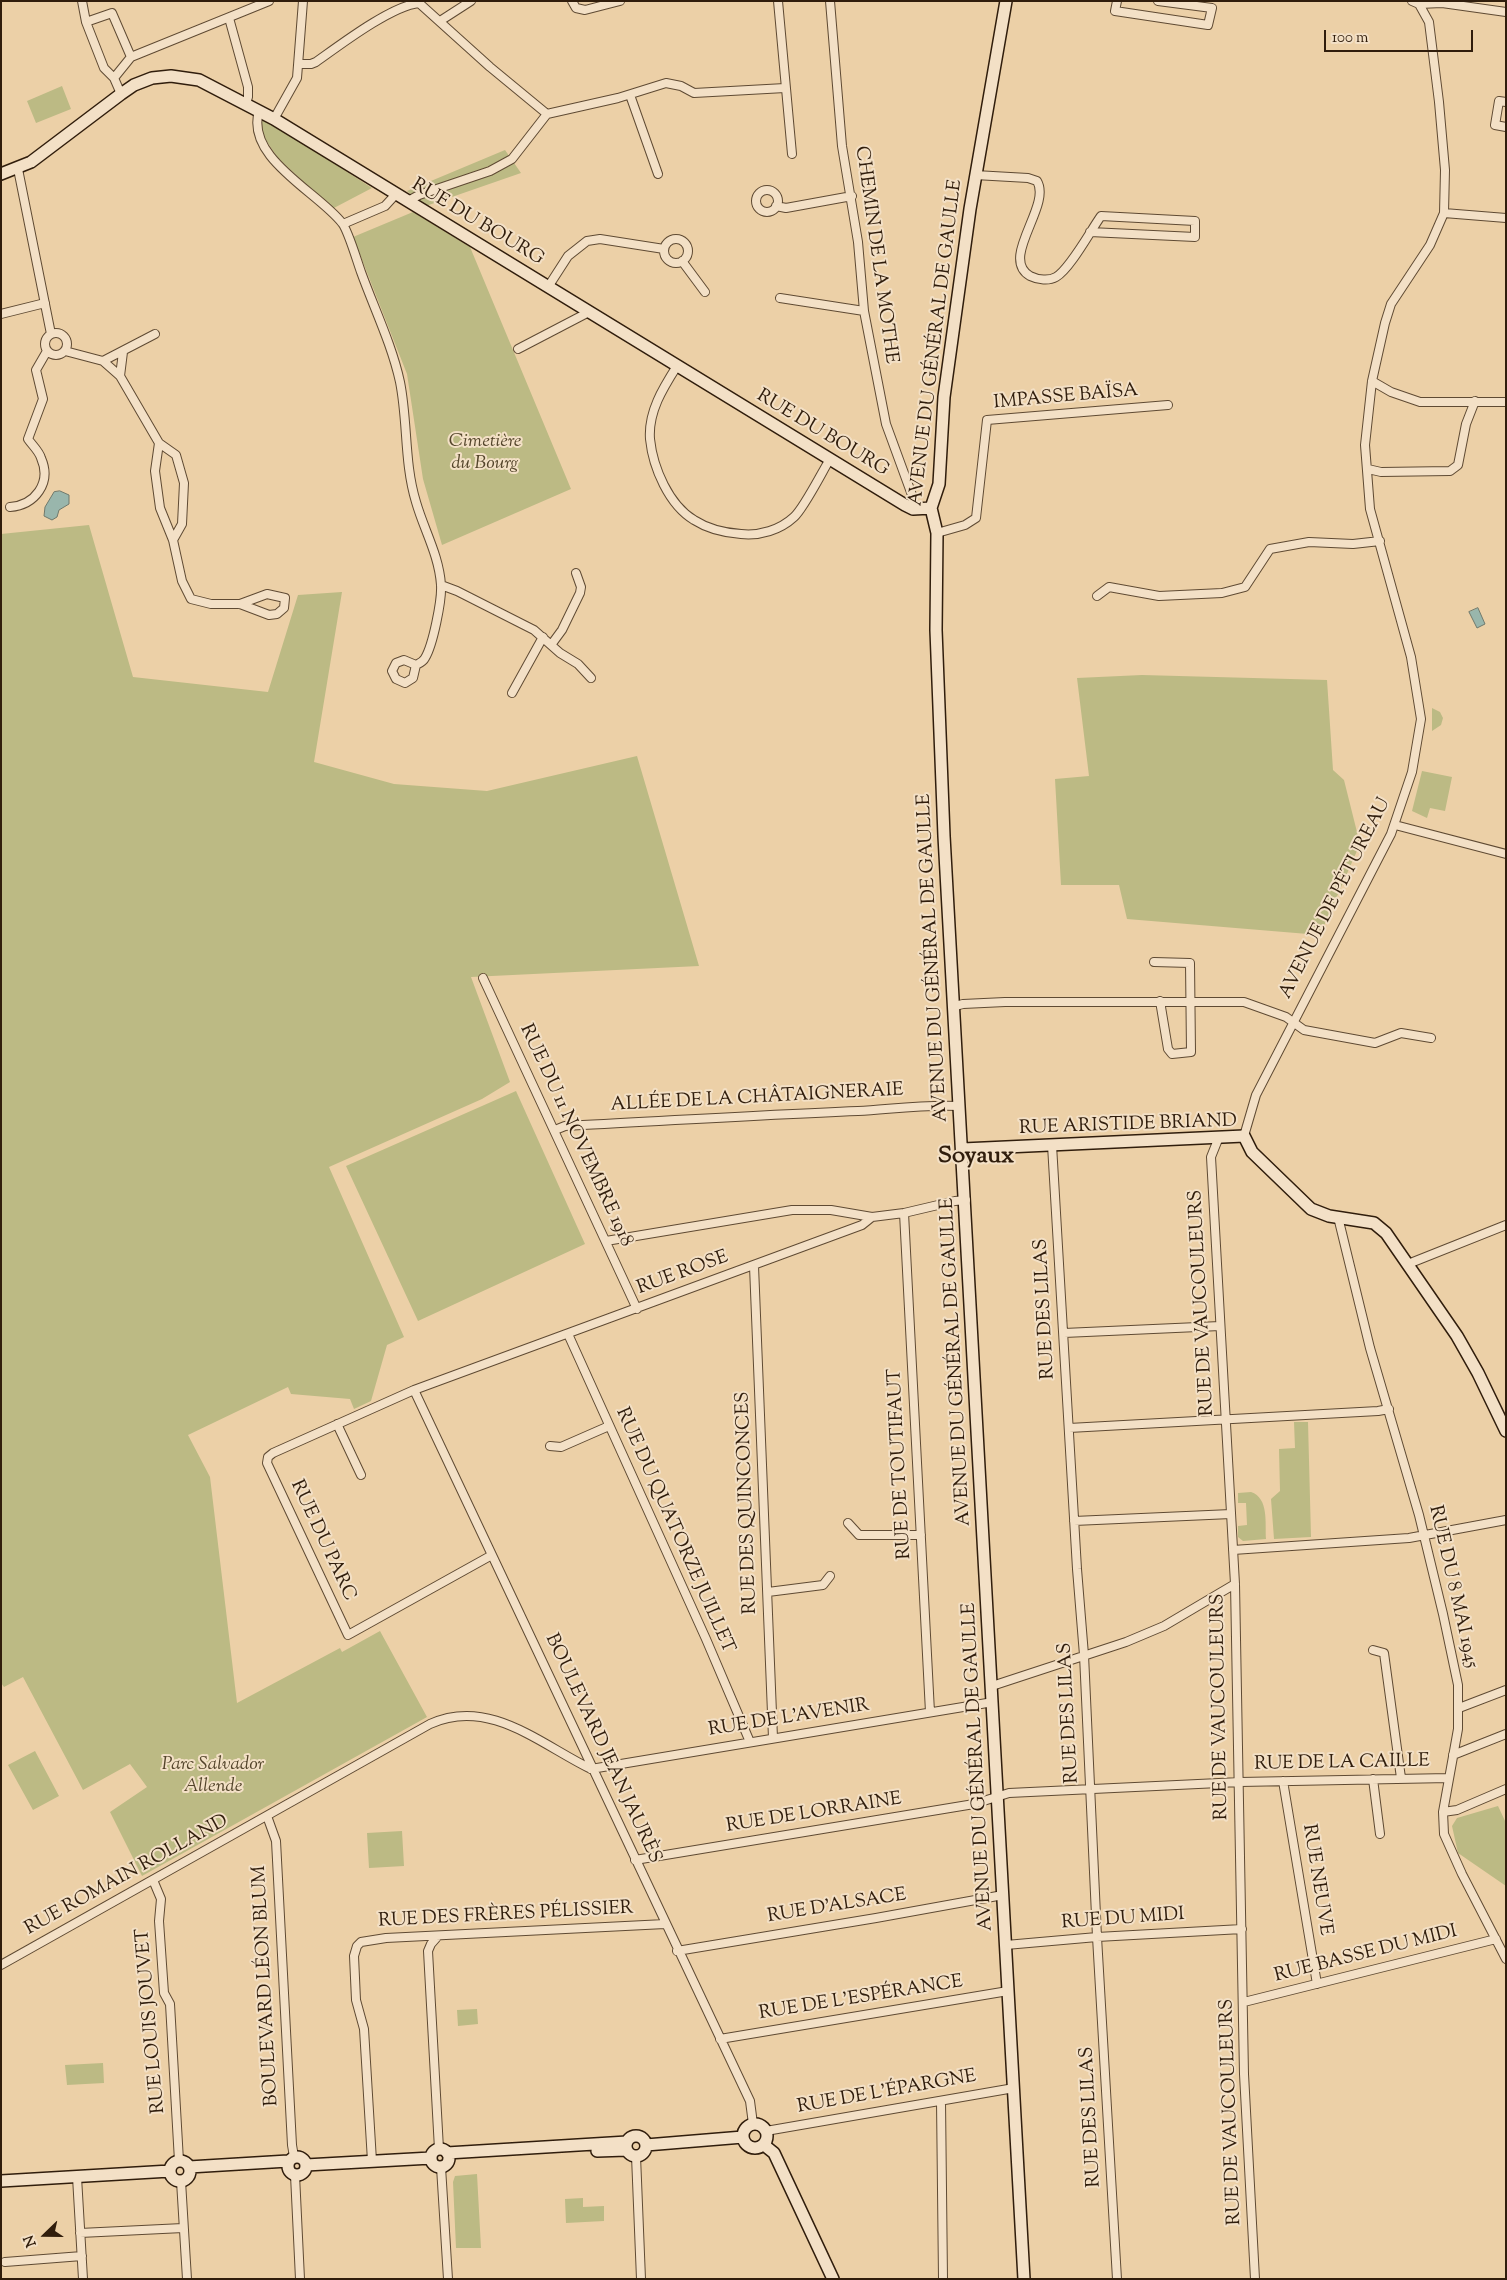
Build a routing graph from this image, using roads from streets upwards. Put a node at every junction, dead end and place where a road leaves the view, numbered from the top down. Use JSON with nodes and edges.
{"nodes":[{"id":1,"x":82,"y":1,"type":"edge"},
{"id":2,"x":303,"y":1,"type":"edge"},
{"id":3,"x":471,"y":1,"type":"edge"},
{"id":4,"x":572,"y":1,"type":"edge"},
{"id":5,"x":620,"y":1,"type":"edge"},
{"id":6,"x":778,"y":1,"type":"edge"},
{"id":7,"x":830,"y":1,"type":"edge"},
{"id":8,"x":1006,"y":1,"type":"edge"},
{"id":9,"x":1117,"y":1,"type":"edge"},
{"id":10,"x":1158,"y":1,"type":"edge"},
{"id":11,"x":266,"y":2,"type":"edge"},
{"id":12,"x":1416,"y":3,"type":"edge"},
{"id":13,"x":1506,"y":12,"type":"edge"},
{"id":14,"x":229,"y":18,"type":"junction"},
{"id":15,"x":440,"y":21,"type":"junction"},
{"id":16,"x":86,"y":22,"type":"junction"},
{"id":17,"x":131,"y":57,"type":"junction"},
{"id":18,"x":299,"y":64,"type":"junction"},
{"id":19,"x":114,"y":78,"type":"junction"},
{"id":20,"x":785,"y":88,"type":"junction"},
{"id":21,"x":121,"y":94,"type":"junction"},
{"id":22,"x":630,"y":94,"type":"junction"},
{"id":23,"x":1506,"y":102,"type":"edge"},
{"id":24,"x":246,"y":104,"type":"junction"},
{"id":25,"x":258,"y":111,"type":"junction"},
{"id":26,"x":547,"y":114,"type":"junction"},
{"id":27,"x":274,"y":119,"type":"junction"},
{"id":28,"x":1506,"y":126,"type":"edge"},
{"id":29,"x":792,"y":154,"type":"dead end"},
{"id":30,"x":18,"y":169,"type":"junction"},
{"id":31,"x":1,"y":174,"type":"edge"},
{"id":32,"x":658,"y":174,"type":"dead end"},
{"id":33,"x":975,"y":175,"type":"junction"},
{"id":34,"x":396,"y":194,"type":"junction"},
{"id":35,"x":852,"y":196,"type":"junction"},
{"id":36,"x":408,"y":202,"type":"junction"},
{"id":37,"x":776,"y":206,"type":"dead end"},
{"id":38,"x":1444,"y":213,"type":"junction"},
{"id":39,"x":1506,"y":218,"type":"edge"},
{"id":40,"x":343,"y":224,"type":"junction"},
{"id":41,"x":1090,"y":232,"type":"junction"},
{"id":42,"x":664,"y":249,"type":"junction"},
{"id":43,"x":682,"y":261,"type":"junction"},
{"id":44,"x":548,"y":287,"type":"junction"},
{"id":45,"x":705,"y":292,"type":"dead end"},
{"id":46,"x":780,"y":298,"type":"dead end"},
{"id":47,"x":45,"y":303,"type":"junction"},
{"id":48,"x":864,"y":311,"type":"junction"},
{"id":49,"x":589,"y":312,"type":"junction"},
{"id":50,"x":1,"y":314,"type":"edge"},
{"id":51,"x":51,"y":334,"type":"junction"},
{"id":52,"x":155,"y":334,"type":"dead end"},
{"id":53,"x":518,"y":349,"type":"dead end"},
{"id":54,"x":47,"y":351,"type":"junction"},
{"id":55,"x":65,"y":351,"type":"junction"},
{"id":56,"x":123,"y":352,"type":"junction"},
{"id":57,"x":103,"y":362,"type":"junction"},
{"id":58,"x":677,"y":366,"type":"junction"},
{"id":59,"x":120,"y":376,"type":"junction"},
{"id":60,"x":1372,"y":381,"type":"junction"},
{"id":61,"x":1475,"y":401,"type":"junction"},
{"id":62,"x":1506,"y":402,"type":"edge"},
{"id":63,"x":1168,"y":405,"type":"dead end"},
{"id":64,"x":159,"y":443,"type":"junction"},
{"id":65,"x":830,"y":459,"type":"junction"},
{"id":66,"x":1368,"y":469,"type":"junction"},
{"id":67,"x":10,"y":507,"type":"dead end"},
{"id":68,"x":931,"y":508,"type":"junction"},
{"id":69,"x":913,"y":509,"type":"junction"},
{"id":70,"x":937,"y":533,"type":"junction"},
{"id":71,"x":173,"y":540,"type":"junction"},
{"id":72,"x":1380,"y":541,"type":"junction"},
{"id":73,"x":576,"y":573,"type":"dead end"},
{"id":74,"x":441,"y":585,"type":"junction"},
{"id":75,"x":1098,"y":596,"type":"dead end"},
{"id":76,"x":240,"y":604,"type":"junction"},
{"id":77,"x":543,"y":637,"type":"junction"},
{"id":78,"x":550,"y":645,"type":"junction"},
{"id":79,"x":416,"y":665,"type":"dead end"},
{"id":80,"x":591,"y":678,"type":"dead end"},
{"id":81,"x":512,"y":694,"type":"dead end"},
{"id":82,"x":1395,"y":825,"type":"junction"},
{"id":83,"x":1506,"y":854,"type":"edge"},
{"id":84,"x":1154,"y":962,"type":"dead end"},
{"id":85,"x":483,"y":978,"type":"dead end"},
{"id":86,"x":1160,"y":1001,"type":"junction"},
{"id":87,"x":1191,"y":1001,"type":"junction"},
{"id":88,"x":955,"y":1006,"type":"junction"},
{"id":89,"x":1293,"y":1022,"type":"junction"},
{"id":90,"x":1431,"y":1038,"type":"dead end"},
{"id":91,"x":960,"y":1106,"type":"junction"},
{"id":92,"x":555,"y":1130,"type":"junction"},
{"id":93,"x":1244,"y":1136,"type":"junction"},
{"id":94,"x":1219,"y":1137,"type":"junction"},
{"id":95,"x":1052,"y":1145,"type":"junction"},
{"id":96,"x":962,"y":1149,"type":"junction"},
{"id":97,"x":966,"y":1200,"type":"junction"},
{"id":98,"x":904,"y":1213,"type":"junction"},
{"id":99,"x":872,"y":1217,"type":"junction"},
{"id":100,"x":1338,"y":1217,"type":"junction"},
{"id":101,"x":1506,"y":1225,"type":"edge"},
{"id":102,"x":606,"y":1241,"type":"junction"},
{"id":103,"x":1408,"y":1264,"type":"junction"},
{"id":104,"x":754,"y":1266,"type":"junction"},
{"id":105,"x":637,"y":1309,"type":"junction"},
{"id":106,"x":1220,"y":1326,"type":"junction"},
{"id":107,"x":1064,"y":1333,"type":"junction"},
{"id":108,"x":568,"y":1334,"type":"junction"},
{"id":109,"x":414,"y":1390,"type":"junction"},
{"id":110,"x":1389,"y":1409,"type":"junction"},
{"id":111,"x":1226,"y":1420,"type":"junction"},
{"id":112,"x":337,"y":1424,"type":"junction"},
{"id":113,"x":609,"y":1426,"type":"junction"},
{"id":114,"x":1069,"y":1428,"type":"junction"},
{"id":115,"x":1506,"y":1431,"type":"edge"},
{"id":116,"x":550,"y":1446,"type":"dead end"},
{"id":117,"x":361,"y":1475,"type":"dead end"},
{"id":118,"x":1231,"y":1514,"type":"junction"},
{"id":119,"x":1506,"y":1520,"type":"edge"},
{"id":120,"x":1074,"y":1521,"type":"junction"},
{"id":121,"x":848,"y":1522,"type":"dead end"},
{"id":122,"x":921,"y":1535,"type":"junction"},
{"id":123,"x":1423,"y":1536,"type":"junction"},
{"id":124,"x":1233,"y":1550,"type":"junction"},
{"id":125,"x":492,"y":1555,"type":"junction"},
{"id":126,"x":830,"y":1576,"type":"dead end"},
{"id":127,"x":1235,"y":1584,"type":"junction"},
{"id":128,"x":768,"y":1592,"type":"junction"},
{"id":129,"x":1373,"y":1650,"type":"dead end"},
{"id":130,"x":1084,"y":1655,"type":"junction"},
{"id":131,"x":992,"y":1686,"type":"junction"},
{"id":132,"x":1506,"y":1690,"type":"edge"},
{"id":133,"x":992,"y":1702,"type":"junction"},
{"id":134,"x":1458,"y":1708,"type":"junction"},
{"id":135,"x":930,"y":1712,"type":"junction"},
{"id":136,"x":1506,"y":1734,"type":"edge"},
{"id":137,"x":773,"y":1738,"type":"junction"},
{"id":138,"x":750,"y":1742,"type":"junction"},
{"id":139,"x":1453,"y":1755,"type":"junction"},
{"id":140,"x":591,"y":1769,"type":"junction"},
{"id":141,"x":1401,"y":1778,"type":"junction"},
{"id":142,"x":1448,"y":1778,"type":"junction"},
{"id":143,"x":1373,"y":1779,"type":"junction"},
{"id":144,"x":1283,"y":1781,"type":"junction"},
{"id":145,"x":1240,"y":1782,"type":"junction"},
{"id":146,"x":1506,"y":1789,"type":"edge"},
{"id":147,"x":1091,"y":1790,"type":"junction"},
{"id":148,"x":998,"y":1797,"type":"junction"},
{"id":149,"x":1443,"y":1812,"type":"junction"},
{"id":150,"x":267,"y":1816,"type":"junction"},
{"id":151,"x":1380,"y":1834,"type":"dead end"},
{"id":152,"x":635,"y":1860,"type":"junction"},
{"id":153,"x":153,"y":1880,"type":"junction"},
{"id":154,"x":1003,"y":1895,"type":"junction"},
{"id":155,"x":665,"y":1924,"type":"junction"},
{"id":156,"x":1242,"y":1929,"type":"junction"},
{"id":157,"x":438,"y":1936,"type":"junction"},
{"id":158,"x":1097,"y":1937,"type":"junction"},
{"id":159,"x":1496,"y":1939,"type":"junction"},
{"id":160,"x":1006,"y":1946,"type":"junction"},
{"id":161,"x":677,"y":1950,"type":"junction"},
{"id":162,"x":1506,"y":1960,"type":"edge"},
{"id":163,"x":1,"y":1965,"type":"edge"},
{"id":164,"x":1317,"y":1984,"type":"junction"},
{"id":165,"x":1008,"y":1991,"type":"junction"},
{"id":166,"x":1244,"y":2002,"type":"junction"},
{"id":167,"x":720,"y":2039,"type":"junction"},
{"id":168,"x":1014,"y":2088,"type":"junction"},
{"id":169,"x":941,"y":2100,"type":"junction"},
{"id":170,"x":753,"y":2124,"type":"junction"},
{"id":171,"x":766,"y":2131,"type":"junction"},
{"id":172,"x":742,"y":2137,"type":"junction"},
{"id":173,"x":764,"y":2144,"type":"junction"},
{"id":174,"x":646,"y":2145,"type":"junction"},
{"id":175,"x":629,"y":2149,"type":"junction"},
{"id":176,"x":444,"y":2157,"type":"junction"},
{"id":177,"x":372,"y":2160,"type":"junction"},
{"id":178,"x":291,"y":2165,"type":"junction"},
{"id":179,"x":185,"y":2171,"type":"junction"},
{"id":180,"x":77,"y":2177,"type":"junction"},
{"id":181,"x":1,"y":2181,"type":"edge"},
{"id":182,"x":184,"y":2228,"type":"junction"},
{"id":183,"x":80,"y":2233,"type":"junction"},
{"id":184,"x":82,"y":2256,"type":"junction"},
{"id":185,"x":5,"y":2262,"type":"dead end"},
{"id":186,"x":83,"y":2279,"type":"edge"},
{"id":187,"x":186,"y":2279,"type":"edge"},
{"id":188,"x":300,"y":2279,"type":"edge"},
{"id":189,"x":448,"y":2279,"type":"edge"},
{"id":190,"x":641,"y":2279,"type":"edge"},
{"id":191,"x":833,"y":2279,"type":"edge"},
{"id":192,"x":943,"y":2279,"type":"edge"},
{"id":193,"x":1024,"y":2279,"type":"edge"},
{"id":194,"x":1117,"y":2279,"type":"edge"},
{"id":195,"x":1255,"y":2279,"type":"edge"}],
"edges":[{"from":1,"to":16,"type":"street"},
{"from":2,"to":18,"type":"street"},
{"from":3,"to":15,"type":"street"},
{"from":4,"to":5,"type":"street"},
{"from":6,"to":20,"type":"street"},
{"from":7,"to":35,"type":"street","name":"CHEMIN DE LA MOTHE"},
{"from":8,"to":33,"type":"street","name":"AVENUE DU GÉNÉRAL DE GAULLE"},
{"from":9,"to":10,"type":"street"},
{"from":11,"to":14,"type":"street"},
{"from":12,"to":13,"type":"street"},
{"from":12,"to":38,"type":"street","name":"AVENUE DE PÉTUREAU"},
{"from":14,"to":17,"type":"street"},
{"from":14,"to":24,"type":"street"},
{"from":15,"to":18,"type":"street"},
{"from":15,"to":26,"type":"street"},
{"from":16,"to":17,"type":"street"},
{"from":16,"to":19,"type":"street"},
{"from":17,"to":19,"type":"street"},
{"from":18,"to":27,"type":"street"},
{"from":19,"to":21,"type":"street"},
{"from":20,"to":22,"type":"street"},
{"from":20,"to":29,"type":"street"},
{"from":21,"to":24,"type":"street","name":"RUE DU BOURG"},
{"from":21,"to":30,"type":"street","name":"RUE DU BOURG"},
{"from":22,"to":26,"type":"street"},
{"from":22,"to":32,"type":"street"},
{"from":23,"to":28,"type":"street"},
{"from":24,"to":25,"type":"street","name":"RUE DU BOURG"},
{"from":25,"to":27,"type":"street","name":"RUE DU BOURG"},
{"from":25,"to":40,"type":"street"},
{"from":26,"to":36,"type":"street"},
{"from":27,"to":34,"type":"street","name":"RUE DU BOURG"},
{"from":30,"to":31,"type":"street","name":"RUE DU BOURG"},
{"from":30,"to":47,"type":"street"},
{"from":33,"to":41,"type":"street"},
{"from":33,"to":68,"type":"street","name":"AVENUE DU GÉNÉRAL DE GAULLE"},
{"from":34,"to":36,"type":"street","name":"RUE DU BOURG"},
{"from":34,"to":40,"type":"street"},
{"from":35,"to":37,"type":"street"},
{"from":35,"to":48,"type":"street","name":"CHEMIN DE LA MOTHE"},
{"from":36,"to":44,"type":"street","name":"RUE DU BOURG"},
{"from":38,"to":39,"type":"street"},
{"from":38,"to":60,"type":"street","name":"AVENUE DE PÉTUREAU"},
{"from":40,"to":74,"type":"street"},
{"from":41,"to":41,"type":"street"},
{"from":42,"to":43,"type":"street"},
{"from":42,"to":43,"type":"street"},
{"from":42,"to":44,"type":"street"},
{"from":43,"to":45,"type":"street"},
{"from":44,"to":49,"type":"street","name":"RUE DU BOURG"},
{"from":46,"to":48,"type":"street"},
{"from":47,"to":50,"type":"street"},
{"from":47,"to":51,"type":"street"},
{"from":48,"to":69,"type":"street","name":"CHEMIN DE LA MOTHE"},
{"from":49,"to":53,"type":"street"},
{"from":49,"to":58,"type":"street","name":"RUE DU BOURG"},
{"from":51,"to":54,"type":"street"},
{"from":51,"to":55,"type":"street"},
{"from":52,"to":56,"type":"street"},
{"from":54,"to":55,"type":"street"},
{"from":54,"to":67,"type":"street"},
{"from":55,"to":57,"type":"street"},
{"from":56,"to":57,"type":"street"},
{"from":56,"to":59,"type":"street"},
{"from":57,"to":59,"type":"street"},
{"from":58,"to":65,"type":"street","name":"RUE DU BOURG"},
{"from":58,"to":65,"type":"street"},
{"from":59,"to":64,"type":"street"},
{"from":60,"to":61,"type":"street"},
{"from":60,"to":66,"type":"street","name":"AVENUE DE PÉTUREAU"},
{"from":61,"to":62,"type":"street"},
{"from":61,"to":66,"type":"street"},
{"from":63,"to":70,"type":"street","name":"IMPASSE BAÏSA"},
{"from":64,"to":71,"type":"street"},
{"from":64,"to":71,"type":"street"},
{"from":65,"to":69,"type":"street","name":"RUE DU BOURG"},
{"from":66,"to":72,"type":"street","name":"AVENUE DE PÉTUREAU"},
{"from":68,"to":69,"type":"street"},
{"from":68,"to":70,"type":"street","name":"AVENUE DU GÉNÉRAL DE GAULLE"},
{"from":70,"to":88,"type":"street","name":"AVENUE DU GÉNÉRAL DE GAULLE"},
{"from":71,"to":76,"type":"street"},
{"from":72,"to":75,"type":"street"},
{"from":72,"to":82,"type":"street","name":"AVENUE DE PÉTUREAU"},
{"from":73,"to":78,"type":"street"},
{"from":74,"to":77,"type":"street"},
{"from":74,"to":79,"type":"street"},
{"from":76,"to":76,"type":"street"},
{"from":77,"to":78,"type":"street"},
{"from":77,"to":81,"type":"street"},
{"from":78,"to":80,"type":"street"},
{"from":82,"to":83,"type":"street"},
{"from":82,"to":89,"type":"street","name":"AVENUE DE PÉTUREAU"},
{"from":84,"to":87,"type":"street"},
{"from":85,"to":92,"type":"street","name":"RUE DU 11 NOVEMBRE 1918"},
{"from":86,"to":87,"type":"street"},
{"from":86,"to":87,"type":"street"},
{"from":86,"to":88,"type":"street"},
{"from":87,"to":89,"type":"street"},
{"from":88,"to":91,"type":"street","name":"AVENUE DU GÉNÉRAL DE GAULLE"},
{"from":89,"to":90,"type":"street"},
{"from":89,"to":93,"type":"street","name":"AVENUE DE PÉTUREAU"},
{"from":91,"to":92,"type":"street","name":"ALLÉE DE LA CHÂTAIGNERAIE"},
{"from":91,"to":96,"type":"street","name":"AVENUE DU GÉNÉRAL DE GAULLE"},
{"from":92,"to":102,"type":"street","name":"RUE DU 11 NOVEMBRE 1918"},
{"from":93,"to":94,"type":"street","name":"RUE ARISTIDE BRIAND"},
{"from":93,"to":100,"type":"street","name":"RUE ARISTIDE BRIAND"},
{"from":94,"to":95,"type":"street","name":"RUE ARISTIDE BRIAND"},
{"from":94,"to":106,"type":"street","name":"RUE DE VAUCOULEURS"},
{"from":95,"to":96,"type":"street","name":"RUE ARISTIDE BRIAND"},
{"from":95,"to":107,"type":"street","name":"RUE DES LILAS"},
{"from":96,"to":97,"type":"street","name":"AVENUE DU GÉNÉRAL DE GAULLE"},
{"from":97,"to":98,"type":"street","name":"RUE ROSE"},
{"from":97,"to":131,"type":"street","name":"AVENUE DU GÉNÉRAL DE GAULLE"},
{"from":98,"to":99,"type":"street","name":"RUE ROSE"},
{"from":98,"to":122,"type":"street","name":"RUE DE TOUTIFAUT"},
{"from":99,"to":102,"type":"street"},
{"from":99,"to":104,"type":"street","name":"RUE ROSE"},
{"from":100,"to":103,"type":"street","name":"RUE ARISTIDE BRIAND"},
{"from":100,"to":110,"type":"street","name":"RUE DU 8 MAI 1945"},
{"from":101,"to":103,"type":"street"},
{"from":102,"to":105,"type":"street","name":"RUE DU 11 NOVEMBRE 1918"},
{"from":103,"to":115,"type":"street","name":"RUE ARISTIDE BRIAND"},
{"from":104,"to":105,"type":"street","name":"RUE ROSE"},
{"from":104,"to":128,"type":"street","name":"RUE DES QUINCONCES"},
{"from":105,"to":108,"type":"street","name":"RUE ROSE"},
{"from":106,"to":107,"type":"street"},
{"from":106,"to":111,"type":"street","name":"RUE DE VAUCOULEURS"},
{"from":107,"to":114,"type":"street","name":"RUE DES LILAS"},
{"from":108,"to":109,"type":"street","name":"RUE ROSE"},
{"from":108,"to":113,"type":"street","name":"RUE DU QUATORZE JUILLET"},
{"from":109,"to":112,"type":"street","name":"RUE DU PARC"},
{"from":109,"to":125,"type":"street","name":"BOULEVARD JEAN JAURÈS"},
{"from":110,"to":111,"type":"street"},
{"from":110,"to":123,"type":"street","name":"RUE DU 8 MAI 1945"},
{"from":111,"to":114,"type":"street"},
{"from":111,"to":118,"type":"street","name":"RUE DE VAUCOULEURS"},
{"from":112,"to":117,"type":"street"},
{"from":112,"to":125,"type":"street","name":"RUE DU PARC"},
{"from":113,"to":116,"type":"street"},
{"from":113,"to":138,"type":"street","name":"RUE DU QUATORZE JUILLET"},
{"from":114,"to":120,"type":"street","name":"RUE DES LILAS"},
{"from":118,"to":120,"type":"street"},
{"from":118,"to":124,"type":"street","name":"RUE DE VAUCOULEURS"},
{"from":119,"to":123,"type":"street"},
{"from":120,"to":130,"type":"street","name":"RUE DES LILAS"},
{"from":121,"to":122,"type":"street"},
{"from":122,"to":135,"type":"street","name":"RUE DE TOUTIFAUT"},
{"from":123,"to":124,"type":"street"},
{"from":123,"to":134,"type":"street","name":"RUE DU 8 MAI 1945"},
{"from":124,"to":127,"type":"street","name":"RUE DE VAUCOULEURS"},
{"from":125,"to":140,"type":"street","name":"BOULEVARD JEAN JAURÈS"},
{"from":126,"to":128,"type":"street"},
{"from":127,"to":130,"type":"street"},
{"from":127,"to":145,"type":"street","name":"RUE DE VAUCOULEURS"},
{"from":128,"to":137,"type":"street","name":"RUE DES QUINCONCES"},
{"from":129,"to":141,"type":"street"},
{"from":130,"to":131,"type":"street"},
{"from":130,"to":147,"type":"street","name":"RUE DES LILAS"},
{"from":131,"to":133,"type":"street","name":"AVENUE DU GÉNÉRAL DE GAULLE"},
{"from":132,"to":134,"type":"street"},
{"from":133,"to":135,"type":"street","name":"RUE DE L'AVENIR"},
{"from":133,"to":148,"type":"street","name":"AVENUE DU GÉNÉRAL DE GAULLE"},
{"from":134,"to":139,"type":"street","name":"RUE DU 8 MAI 1945"},
{"from":135,"to":137,"type":"street","name":"RUE DE L'AVENIR"},
{"from":136,"to":139,"type":"street"},
{"from":137,"to":138,"type":"street","name":"RUE DE L'AVENIR"},
{"from":138,"to":140,"type":"street","name":"RUE DE L'AVENIR"},
{"from":139,"to":142,"type":"street","name":"RUE DU 8 MAI 1945"},
{"from":140,"to":150,"type":"street","name":"RUE ROMAIN ROLLAND"},
{"from":140,"to":152,"type":"street","name":"BOULEVARD JEAN JAURÈS"},
{"from":141,"to":142,"type":"street","name":"RUE DE LA CAILLE"},
{"from":141,"to":143,"type":"street","name":"RUE DE LA CAILLE"},
{"from":142,"to":149,"type":"street","name":"RUE DU 8 MAI 1945"},
{"from":143,"to":144,"type":"street","name":"RUE DE LA CAILLE"},
{"from":143,"to":151,"type":"street"},
{"from":144,"to":145,"type":"street","name":"RUE DE LA CAILLE"},
{"from":144,"to":164,"type":"street","name":"RUE NEUVE"},
{"from":145,"to":147,"type":"street","name":"RUE DE LA CAILLE"},
{"from":145,"to":156,"type":"street","name":"RUE DE VAUCOULEURS"},
{"from":146,"to":149,"type":"street"},
{"from":147,"to":148,"type":"street","name":"RUE DE LA CAILLE"},
{"from":147,"to":158,"type":"street","name":"RUE DES LILAS"},
{"from":148,"to":152,"type":"street","name":"RUE DE LORRAINE"},
{"from":148,"to":154,"type":"street","name":"AVENUE DU GÉNÉRAL DE GAULLE"},
{"from":149,"to":159,"type":"street","name":"RUE DU 8 MAI 1945"},
{"from":150,"to":153,"type":"street","name":"RUE ROMAIN ROLLAND"},
{"from":150,"to":178,"type":"street","name":"BOULEVARD LÉON BLUM"},
{"from":152,"to":155,"type":"street","name":"BOULEVARD JEAN JAURÈS"},
{"from":153,"to":163,"type":"street","name":"RUE ROMAIN ROLLAND"},
{"from":153,"to":179,"type":"street","name":"RUE LOUIS JOUVET"},
{"from":154,"to":160,"type":"street","name":"AVENUE DU GÉNÉRAL DE GAULLE"},
{"from":154,"to":161,"type":"street","name":"RUE D'ALSACE"},
{"from":155,"to":157,"type":"street","name":"RUE DES FRÈRES PÉLISSIER"},
{"from":155,"to":161,"type":"street","name":"BOULEVARD JEAN JAURÈS"},
{"from":156,"to":158,"type":"street","name":"RUE DU MIDI"},
{"from":156,"to":166,"type":"street","name":"RUE DE VAUCOULEURS"},
{"from":157,"to":176,"type":"street"},
{"from":157,"to":177,"type":"street","name":"RUE DES FRÈRES PÉLISSIER"},
{"from":158,"to":160,"type":"street","name":"RUE DU MIDI"},
{"from":158,"to":194,"type":"street","name":"RUE DES LILAS"},
{"from":159,"to":162,"type":"street","name":"RUE DU 8 MAI 1945"},
{"from":159,"to":164,"type":"street","name":"RUE BASSE DU MIDI"},
{"from":160,"to":165,"type":"street","name":"AVENUE DU GÉNÉRAL DE GAULLE"},
{"from":161,"to":167,"type":"street","name":"BOULEVARD JEAN JAURÈS"},
{"from":164,"to":166,"type":"street","name":"RUE BASSE DU MIDI"},
{"from":165,"to":167,"type":"street","name":"RUE DE L'ESPÉRANCE"},
{"from":165,"to":168,"type":"street","name":"AVENUE DU GÉNÉRAL DE GAULLE"},
{"from":166,"to":195,"type":"street","name":"RUE DE VAUCOULEURS"},
{"from":167,"to":170,"type":"street","name":"BOULEVARD JEAN JAURÈS"},
{"from":168,"to":169,"type":"street","name":"RUE DE L'ÉPARGNE"},
{"from":168,"to":193,"type":"street","name":"AVENUE DU GÉNÉRAL DE GAULLE"},
{"from":169,"to":171,"type":"street","name":"RUE DE L'ÉPARGNE"},
{"from":169,"to":192,"type":"street"},
{"from":170,"to":171,"type":"street"},
{"from":170,"to":172,"type":"street"},
{"from":171,"to":173,"type":"street"},
{"from":172,"to":173,"type":"street"},
{"from":172,"to":174,"type":"street"},
{"from":173,"to":191,"type":"street"},
{"from":174,"to":175,"type":"street"},
{"from":174,"to":175,"type":"street"},
{"from":175,"to":176,"type":"street"},
{"from":175,"to":190,"type":"street"},
{"from":176,"to":177,"type":"street"},
{"from":176,"to":189,"type":"street"},
{"from":177,"to":178,"type":"street"},
{"from":178,"to":179,"type":"street"},
{"from":178,"to":188,"type":"street","name":"BOULEVARD LÉON BLUM"},
{"from":179,"to":180,"type":"street"},
{"from":179,"to":182,"type":"street","name":"RUE LOUIS JOUVET"},
{"from":180,"to":181,"type":"street"},
{"from":180,"to":183,"type":"street"},
{"from":182,"to":183,"type":"street"},
{"from":182,"to":187,"type":"street","name":"RUE LOUIS JOUVET"},
{"from":183,"to":184,"type":"street"},
{"from":184,"to":185,"type":"street"},
{"from":184,"to":186,"type":"street"}]}
